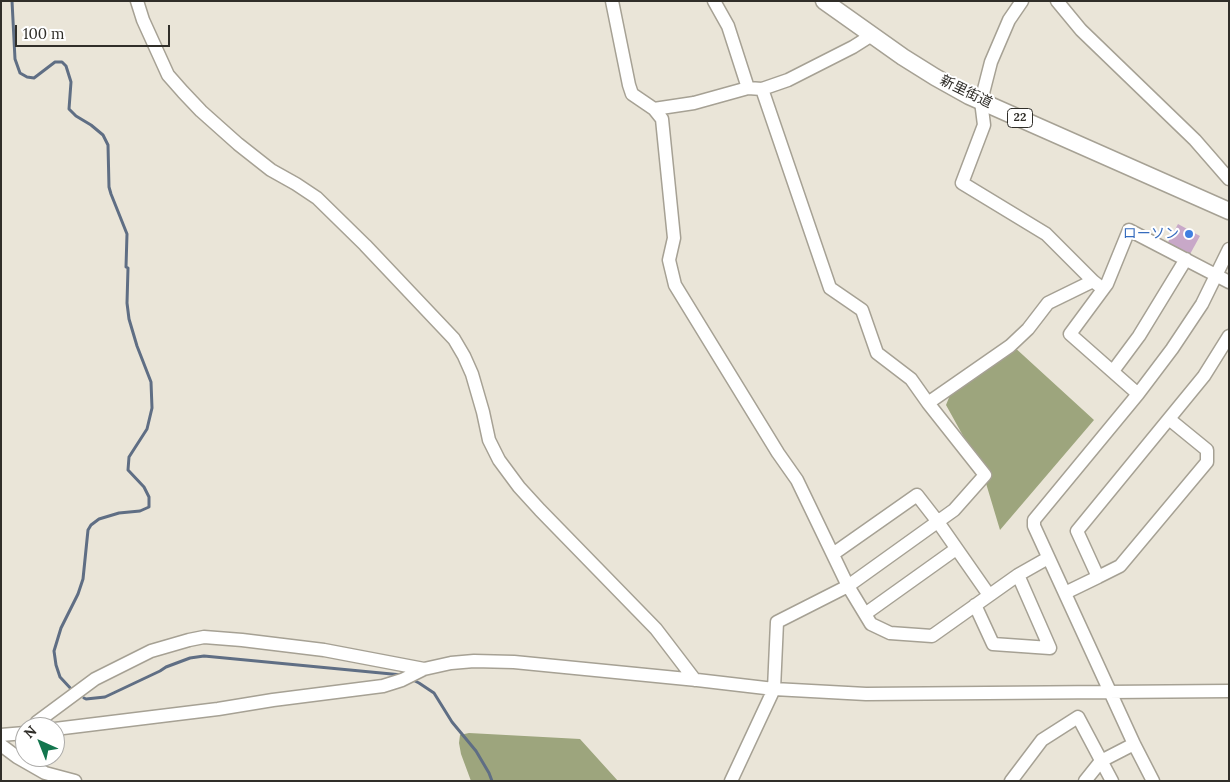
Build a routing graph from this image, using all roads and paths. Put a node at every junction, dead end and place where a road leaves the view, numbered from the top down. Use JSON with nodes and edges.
{"nodes":[{"id":1,"x":137,"y":1,"type":"edge"},
{"id":2,"x":612,"y":1,"type":"edge"},
{"id":3,"x":714,"y":1,"type":"edge"},
{"id":4,"x":824,"y":1,"type":"edge"},
{"id":5,"x":1022,"y":1,"type":"edge"},
{"id":6,"x":1057,"y":1,"type":"edge"},
{"id":7,"x":872,"y":35,"type":"junction"},
{"id":8,"x":748,"y":88,"type":"junction"},
{"id":9,"x":762,"y":89,"type":"junction"},
{"id":10,"x":981,"y":101,"type":"junction"},
{"id":11,"x":654,"y":109,"type":"junction"},
{"id":12,"x":1229,"y":180,"type":"edge"},
{"id":13,"x":1229,"y":211,"type":"edge"},
{"id":14,"x":1229,"y":250,"type":"edge"},
{"id":15,"x":1186,"y":259,"type":"junction"},
{"id":16,"x":1216,"y":275,"type":"junction"},
{"id":17,"x":1093,"y":281,"type":"junction"},
{"id":18,"x":1229,"y":282,"type":"edge"},
{"id":19,"x":1103,"y":290,"type":"junction"},
{"id":20,"x":1229,"y":336,"type":"edge"},
{"id":21,"x":1113,"y":371,"type":"junction"},
{"id":22,"x":1138,"y":394,"type":"junction"},
{"id":23,"x":928,"y":403,"type":"junction"},
{"id":24,"x":1169,"y":419,"type":"junction"},
{"id":25,"x":938,"y":522,"type":"junction"},
{"id":26,"x":956,"y":548,"type":"junction"},
{"id":27,"x":833,"y":554,"type":"junction"},
{"id":28,"x":1048,"y":558,"type":"junction"},
{"id":29,"x":1018,"y":575,"type":"junction"},
{"id":30,"x":1098,"y":577,"type":"junction"},
{"id":31,"x":848,"y":586,"type":"junction"},
{"id":32,"x":1065,"y":593,"type":"junction"},
{"id":33,"x":989,"y":596,"type":"junction"},
{"id":34,"x":975,"y":606,"type":"junction"},
{"id":35,"x":865,"y":614,"type":"junction"},
{"id":36,"x":419,"y":671,"type":"junction"},
{"id":37,"x":695,"y":680,"type":"junction"},
{"id":38,"x":774,"y":689,"type":"junction"},
{"id":39,"x":1229,"y":691,"type":"edge"},
{"id":40,"x":1110,"y":693,"type":"junction"},
{"id":41,"x":44,"y":717,"type":"edge"},
{"id":42,"x":65,"y":729,"type":"edge"},
{"id":43,"x":15,"y":734,"type":"edge"},
{"id":44,"x":1,"y":735,"type":"edge"},
{"id":45,"x":1134,"y":744,"type":"junction"},
{"id":46,"x":1,"y":745,"type":"edge"},
{"id":47,"x":1101,"y":761,"type":"junction"},
{"id":48,"x":75,"y":781,"type":"edge"},
{"id":49,"x":731,"y":781,"type":"edge"},
{"id":50,"x":1011,"y":781,"type":"edge"},
{"id":51,"x":1085,"y":781,"type":"edge"},
{"id":52,"x":1112,"y":781,"type":"edge"},
{"id":53,"x":1153,"y":781,"type":"edge"}],
"edges":[{"from":1,"to":37,"type":"street"},
{"from":2,"to":11,"type":"street"},
{"from":3,"to":8,"type":"street"},
{"from":4,"to":7,"type":"main road","name":"新里街道","number":"22"},
{"from":5,"to":10,"type":"street"},
{"from":6,"to":12,"type":"street"},
{"from":7,"to":9,"type":"street"},
{"from":7,"to":10,"type":"main road","name":"新里街道","number":"22"},
{"from":8,"to":9,"type":"street"},
{"from":8,"to":11,"type":"street"},
{"from":9,"to":23,"type":"street"},
{"from":10,"to":13,"type":"main road","name":"新里街道","number":"22"},
{"from":10,"to":17,"type":"street"},
{"from":11,"to":27,"type":"street"},
{"from":14,"to":16,"type":"street"},
{"from":15,"to":16,"type":"street"},
{"from":15,"to":19,"type":"street"},
{"from":15,"to":21,"type":"street"},
{"from":16,"to":18,"type":"street"},
{"from":16,"to":22,"type":"street"},
{"from":17,"to":19,"type":"street"},
{"from":17,"to":23,"type":"street"},
{"from":19,"to":21,"type":"street"},
{"from":20,"to":24,"type":"street"},
{"from":21,"to":22,"type":"street"},
{"from":22,"to":28,"type":"street"},
{"from":23,"to":25,"type":"street"},
{"from":24,"to":30,"type":"street"},
{"from":24,"to":30,"type":"street"},
{"from":25,"to":26,"type":"street"},
{"from":25,"to":27,"type":"street"},
{"from":25,"to":31,"type":"street"},
{"from":26,"to":33,"type":"street"},
{"from":26,"to":35,"type":"street"},
{"from":27,"to":31,"type":"street"},
{"from":28,"to":29,"type":"street"},
{"from":28,"to":32,"type":"street"},
{"from":29,"to":33,"type":"street"},
{"from":29,"to":34,"type":"street"},
{"from":30,"to":32,"type":"street"},
{"from":31,"to":35,"type":"street"},
{"from":31,"to":38,"type":"street"},
{"from":32,"to":40,"type":"street"},
{"from":33,"to":34,"type":"street"},
{"from":34,"to":35,"type":"street"},
{"from":36,"to":37,"type":"street"},
{"from":36,"to":41,"type":"street"},
{"from":36,"to":42,"type":"street"},
{"from":37,"to":38,"type":"street"},
{"from":38,"to":40,"type":"street"},
{"from":38,"to":49,"type":"street"},
{"from":39,"to":40,"type":"street"},
{"from":40,"to":45,"type":"street"},
{"from":43,"to":44,"type":"street"},
{"from":45,"to":47,"type":"street"},
{"from":45,"to":53,"type":"street"},
{"from":46,"to":48,"type":"street"},
{"from":47,"to":50,"type":"street"},
{"from":47,"to":51,"type":"street"},
{"from":47,"to":52,"type":"street"}]}
